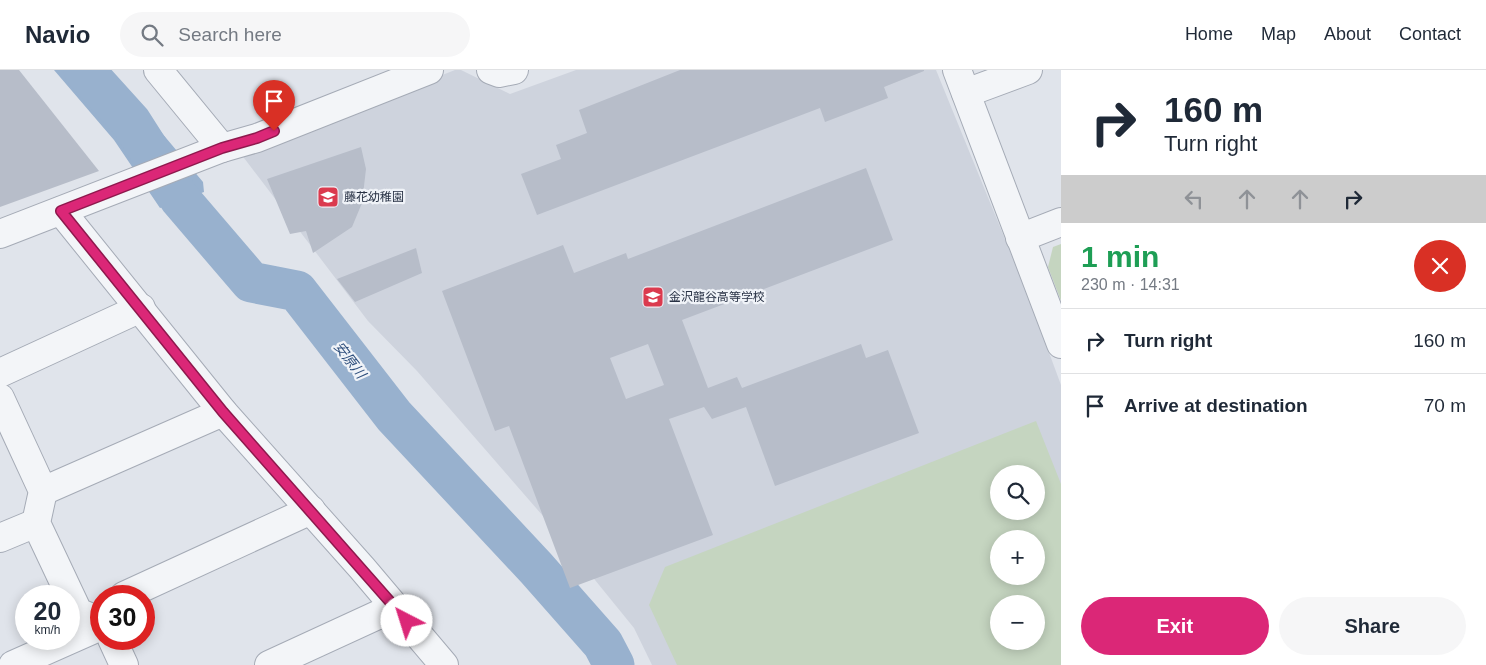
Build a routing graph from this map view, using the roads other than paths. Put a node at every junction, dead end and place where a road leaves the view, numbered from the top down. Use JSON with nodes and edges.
{"nodes":[{"id":1,"x":158,"y":70,"type":"edge"},
{"id":2,"x":429,"y":70,"type":"edge"},
{"id":3,"x":1028,"y":70,"type":"edge"},
{"id":4,"x":961,"y":82,"type":"edge"},
{"id":5,"x":214,"y":151,"type":"junction"},
{"id":6,"x":61,"y":211,"type":"junction"},
{"id":7,"x":1061,"y":222,"type":"edge"},
{"id":8,"x":0,"y":234,"type":"edge"},
{"id":9,"x":1020,"y":238,"type":"junction"},
{"id":10,"x":141,"y":308,"type":"junction"},
{"id":11,"x":1061,"y":344,"type":"edge"},
{"id":12,"x":0,"y":373,"type":"edge"},
{"id":13,"x":0,"y":399,"type":"edge"},
{"id":14,"x":223,"y":412,"type":"junction"},
{"id":15,"x":43,"y":491,"type":"junction"},
{"id":16,"x":311,"y":510,"type":"junction"},
{"id":17,"x":36,"y":522,"type":"junction"},
{"id":18,"x":0,"y":538,"type":"edge"},
{"id":19,"x":148,"y":585,"type":"edge"},
{"id":20,"x":395,"y":607,"type":"junction"},
{"id":21,"x":90,"y":616,"type":"edge"},
{"id":22,"x":90,"y":622,"type":"edge"},
{"id":23,"x":117,"y":650,"type":"edge"},
{"id":24,"x":13,"y":665,"type":"edge"},
{"id":25,"x":124,"y":665,"type":"edge"},
{"id":26,"x":269,"y":665,"type":"edge"},
{"id":27,"x":444,"y":665,"type":"edge"}],
"edges":[{"from":1,"to":5,"type":"street"},
{"from":2,"to":5,"type":"street"},
{"from":3,"to":4,"type":"street"},
{"from":4,"to":9,"type":"street"},
{"from":5,"to":6,"type":"street"},
{"from":6,"to":8,"type":"street"},
{"from":6,"to":10,"type":"street"},
{"from":7,"to":9,"type":"street"},
{"from":9,"to":11,"type":"street"},
{"from":10,"to":12,"type":"street"},
{"from":10,"to":14,"type":"street"},
{"from":13,"to":15,"type":"street"},
{"from":14,"to":15,"type":"street"},
{"from":14,"to":16,"type":"street"},
{"from":15,"to":17,"type":"street"},
{"from":16,"to":19,"type":"street"},
{"from":16,"to":20,"type":"street"},
{"from":17,"to":18,"type":"street"},
{"from":17,"to":21,"type":"street"},
{"from":20,"to":26,"type":"street"},
{"from":20,"to":27,"type":"street"},
{"from":22,"to":24,"type":"street"},
{"from":23,"to":25,"type":"street"}]}
